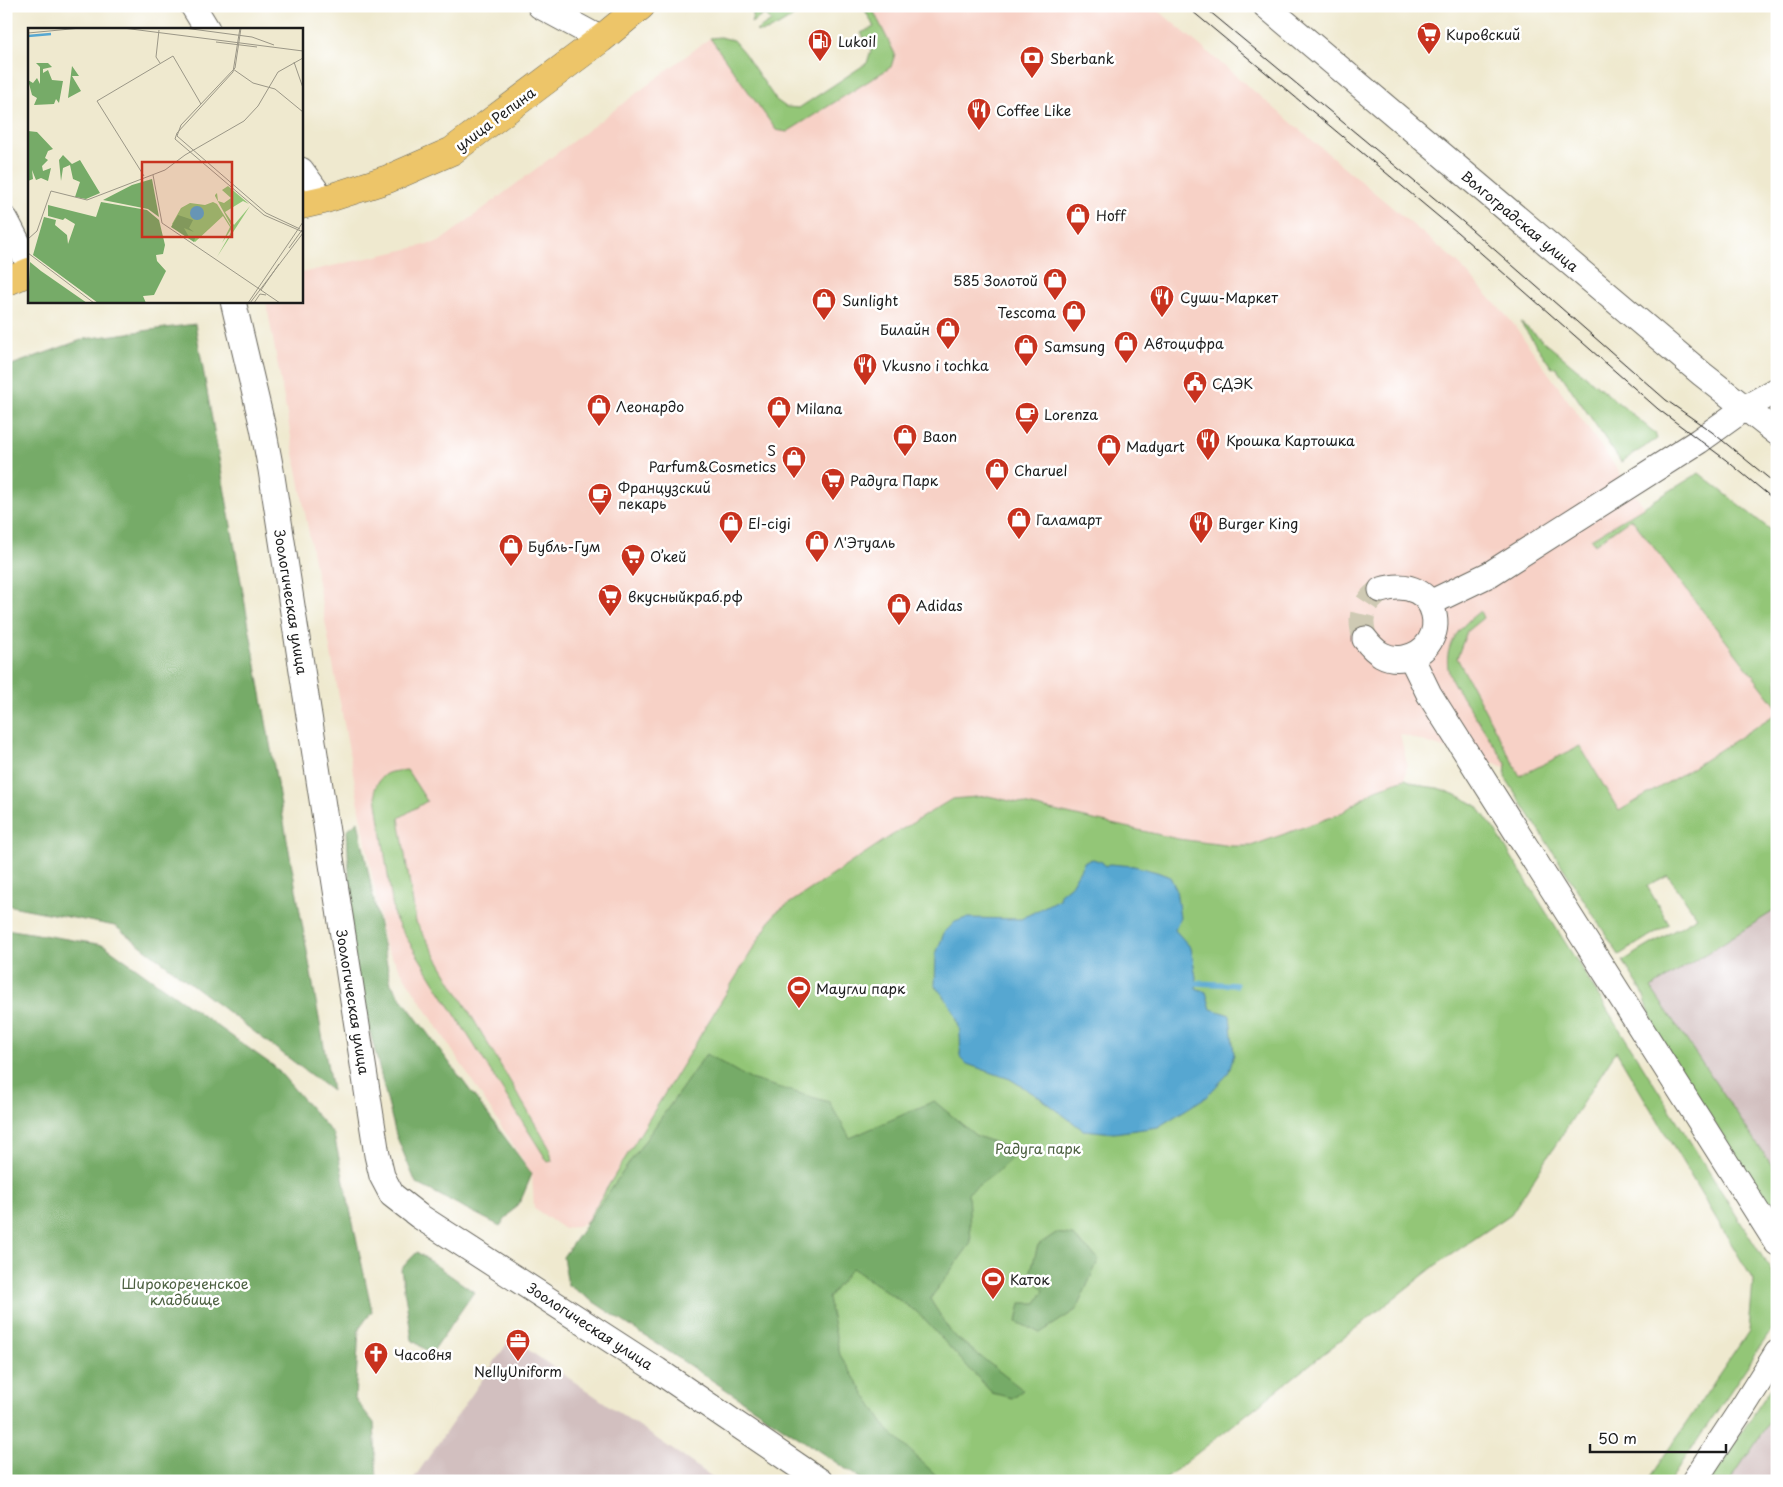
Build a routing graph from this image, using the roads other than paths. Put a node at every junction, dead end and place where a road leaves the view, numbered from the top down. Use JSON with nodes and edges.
{"nodes":[{"id":1,"x":193,"y":6,"type":"edge"},
{"id":2,"x":540,"y":6,"type":"edge"},
{"id":3,"x":641,"y":6,"type":"edge"},
{"id":4,"x":1266,"y":6,"type":"edge"},
{"id":5,"x":206,"y":28,"type":"edge"},
{"id":6,"x":601,"y":39,"type":"junction"},
{"id":7,"x":302,"y":173,"type":"edge"},
{"id":8,"x":312,"y":203,"type":"edge"},
{"id":9,"x":6,"y":220,"type":"edge"},
{"id":10,"x":28,"y":262,"type":"edge"},
{"id":11,"x":28,"y":272,"type":"edge"},
{"id":12,"x":6,"y":282,"type":"edge"},
{"id":13,"x":232,"y":302,"type":"edge"},
{"id":14,"x":1777,"y":390,"type":"edge"},
{"id":15,"x":1744,"y":408,"type":"junction"},
{"id":16,"x":1777,"y":433,"type":"edge"},
{"id":17,"x":1381,"y":590,"type":"tunnel mouth"},
{"id":18,"x":1430,"y":603,"type":"junction"},
{"id":19,"x":1365,"y":638,"type":"tunnel mouth"},
{"id":20,"x":1411,"y":657,"type":"junction"},
{"id":21,"x":1777,"y":1243,"type":"edge"},
{"id":22,"x":1777,"y":1353,"type":"edge"},
{"id":23,"x":820,"y":1481,"type":"edge"},
{"id":24,"x":1694,"y":1481,"type":"edge"}],
"edges":[{"from":1,"to":5,"type":"street"},
{"from":2,"to":6,"type":"street"},
{"from":3,"to":6,"type":"main road","name":"улица Репина"},
{"from":4,"to":15,"type":"street","name":"Волгоградская улица"},
{"from":6,"to":8,"type":"main road","name":"улица Репина"},
{"from":7,"to":8,"type":"street"},
{"from":9,"to":10,"type":"street"},
{"from":11,"to":12,"type":"main road"},
{"from":13,"to":23,"type":"street","name":"Зоологическая улица"},
{"from":14,"to":15,"type":"street"},
{"from":15,"to":16,"type":"street","name":"Волгоградская улица"},
{"from":15,"to":18,"type":"street"},
{"from":17,"to":18,"type":"street"},
{"from":18,"to":20,"type":"street"},
{"from":19,"to":20,"type":"street"},
{"from":20,"to":21,"type":"street"},
{"from":22,"to":24,"type":"street"}]}
